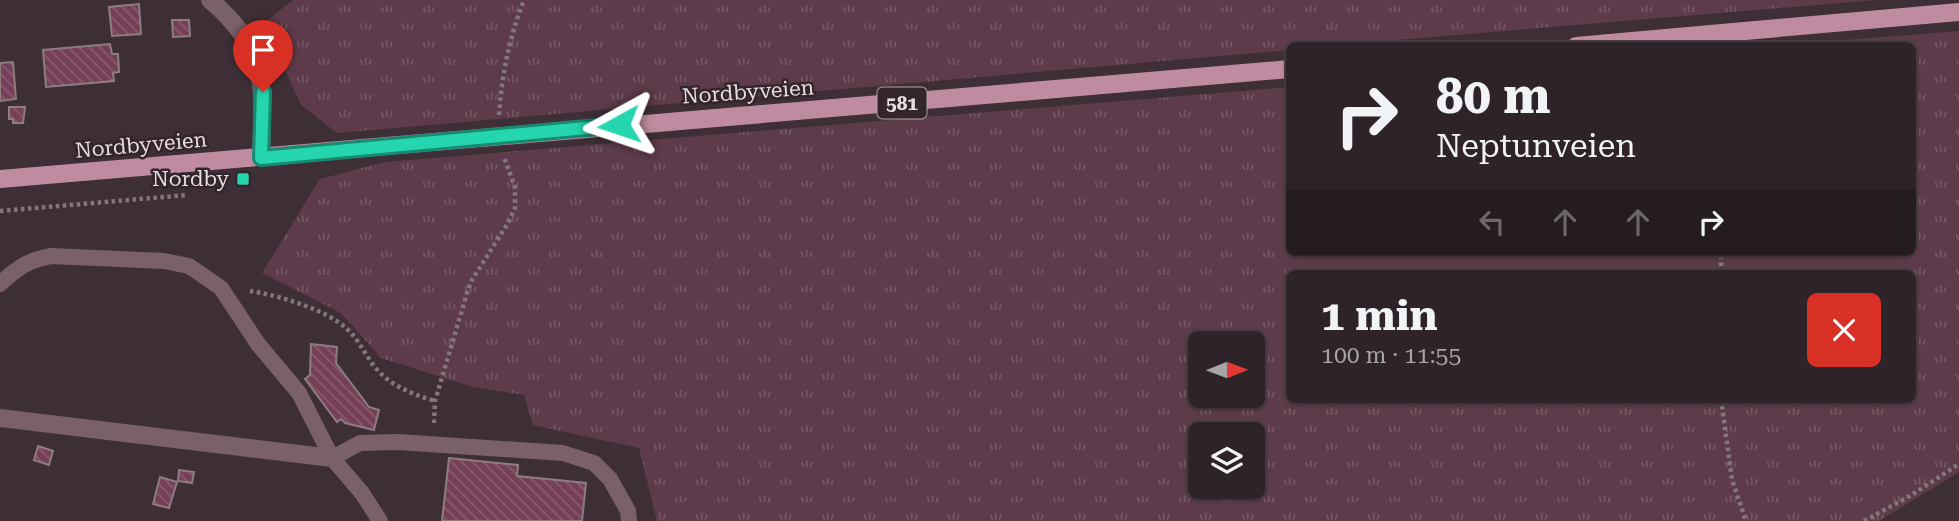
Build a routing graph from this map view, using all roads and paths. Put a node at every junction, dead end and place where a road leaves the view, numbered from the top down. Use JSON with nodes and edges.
{"nodes":[{"id":1,"x":211,"y":0,"type":"edge"},
{"id":2,"x":524,"y":0,"type":"edge"},
{"id":3,"x":1959,"y":12,"type":"edge"},
{"id":4,"x":1621,"y":42,"type":"edge"},
{"id":5,"x":1286,"y":69,"type":"edge"},
{"id":6,"x":497,"y":136,"type":"junction"},
{"id":7,"x":261,"y":158,"type":"junction"},
{"id":8,"x":0,"y":179,"type":"edge"},
{"id":9,"x":187,"y":195,"type":"dead end"},
{"id":10,"x":0,"y":211,"type":"edge"},
{"id":11,"x":0,"y":284,"type":"edge"},
{"id":12,"x":221,"y":288,"type":"junction"},
{"id":13,"x":435,"y":401,"type":"junction"},
{"id":14,"x":1722,"y":403,"type":"edge"},
{"id":15,"x":0,"y":418,"type":"edge"},
{"id":16,"x":432,"y":444,"type":"junction"},
{"id":17,"x":332,"y":458,"type":"junction"},
{"id":18,"x":1959,"y":464,"type":"edge"},
{"id":19,"x":380,"y":521,"type":"edge"},
{"id":20,"x":629,"y":521,"type":"edge"},
{"id":21,"x":1746,"y":521,"type":"edge"},
{"id":22,"x":1864,"y":521,"type":"edge"}],
"edges":[{"from":1,"to":7,"type":"street"},
{"from":2,"to":6,"type":"path"},
{"from":3,"to":4,"type":"main road"},
{"from":5,"to":6,"type":"main road","name":"Nordbyveien","number":"581"},
{"from":6,"to":7,"type":"main road","name":"Nordbyveien","number":"581"},
{"from":6,"to":13,"type":"path"},
{"from":7,"to":8,"type":"main road","name":"Nordbyveien","number":"581"},
{"from":9,"to":10,"type":"path"},
{"from":11,"to":12,"type":"lane"},
{"from":12,"to":13,"type":"path"},
{"from":12,"to":17,"type":"lane"},
{"from":13,"to":16,"type":"path"},
{"from":14,"to":21,"type":"path"},
{"from":15,"to":17,"type":"street"},
{"from":16,"to":17,"type":"lane"},
{"from":16,"to":20,"type":"lane"},
{"from":17,"to":19,"type":"lane"},
{"from":18,"to":22,"type":"path"}]}
